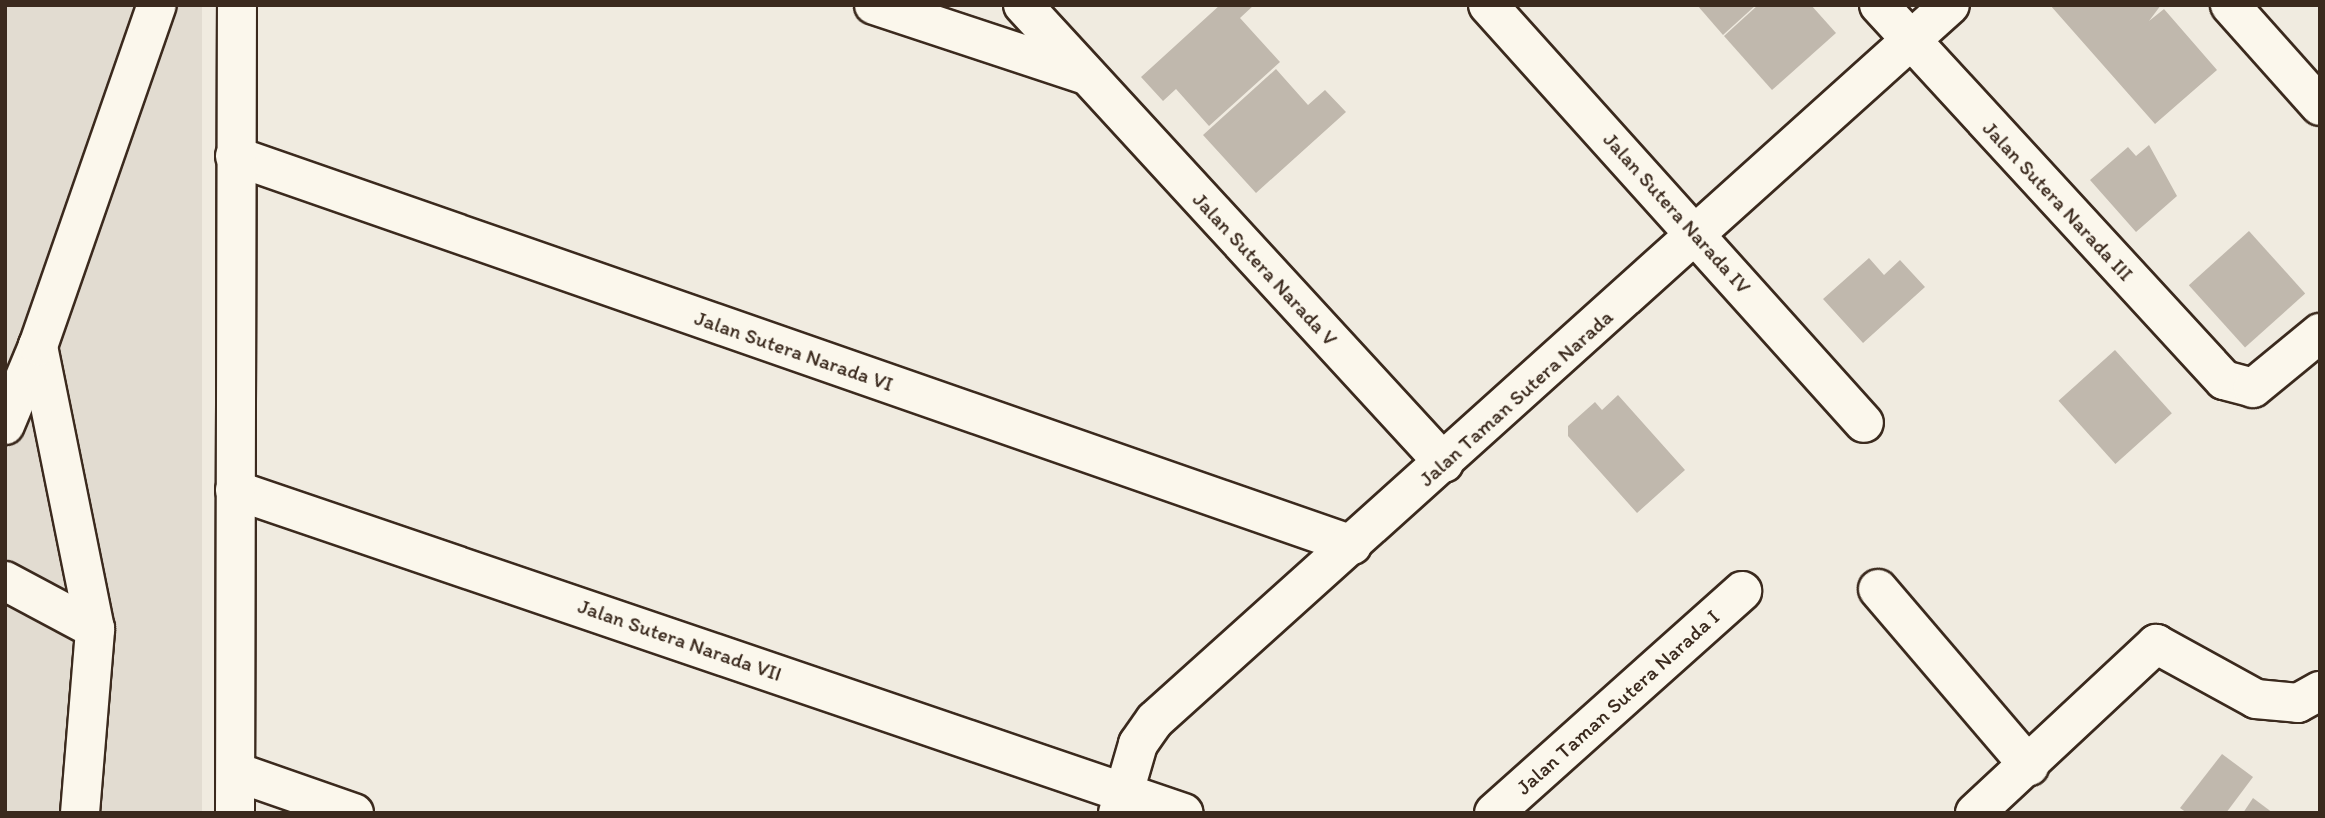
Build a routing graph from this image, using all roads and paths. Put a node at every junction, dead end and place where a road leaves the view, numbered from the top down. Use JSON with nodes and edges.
{"nodes":[{"id":1,"x":157,"y":5,"type":"edge"},
{"id":2,"x":237,"y":5,"type":"edge"},
{"id":3,"x":874,"y":5,"type":"edge"},
{"id":4,"x":1023,"y":5,"type":"edge"},
{"id":5,"x":1488,"y":5,"type":"edge"},
{"id":6,"x":1879,"y":5,"type":"edge"},
{"id":7,"x":1950,"y":5,"type":"edge"},
{"id":8,"x":2230,"y":5,"type":"edge"},
{"id":9,"x":1910,"y":41,"type":"junction"},
{"id":10,"x":1085,"y":75,"type":"junction"},
{"id":11,"x":2320,"y":106,"type":"edge"},
{"id":12,"x":235,"y":156,"type":"junction"},
{"id":13,"x":1697,"y":233,"type":"junction"},
{"id":14,"x":2320,"y":333,"type":"edge"},
{"id":15,"x":38,"y":346,"type":"junction"},
{"id":16,"x":1864,"y":423,"type":"dead end"},
{"id":17,"x":5,"y":425,"type":"edge"},
{"id":18,"x":1444,"y":463,"type":"junction"},
{"id":19,"x":235,"y":490,"type":"junction"},
{"id":20,"x":1352,"y":545,"type":"junction"},
{"id":21,"x":5,"y":581,"type":"edge"},
{"id":22,"x":1878,"y":589,"type":"dead end"},
{"id":23,"x":1742,"y":591,"type":"dead end"},
{"id":24,"x":95,"y":629,"type":"junction"},
{"id":25,"x":2313,"y":707,"type":"edge"},
{"id":26,"x":2029,"y":766,"type":"junction"},
{"id":27,"x":236,"y":772,"type":"junction"},
{"id":28,"x":1121,"y":802,"type":"edge"},
{"id":29,"x":80,"y":813,"type":"edge"},
{"id":30,"x":234,"y":813,"type":"edge"},
{"id":31,"x":354,"y":813,"type":"edge"},
{"id":32,"x":1184,"y":813,"type":"edge"},
{"id":33,"x":1494,"y":813,"type":"edge"},
{"id":34,"x":1975,"y":813,"type":"edge"}],
"edges":[{"from":1,"to":15,"type":"street"},
{"from":2,"to":12,"type":"street"},
{"from":3,"to":10,"type":"street","name":"Jalan Sutera Narada V"},
{"from":4,"to":10,"type":"street","name":"Jalan Sutera Narada V"},
{"from":5,"to":13,"type":"street","name":"Jalan Sutera Narada IV"},
{"from":6,"to":9,"type":"street","name":"Jalan Sutera Narada III"},
{"from":7,"to":9,"type":"street","name":"Jalan Taman Sutera Narada"},
{"from":8,"to":11,"type":"street"},
{"from":9,"to":13,"type":"street","name":"Jalan Taman Sutera Narada"},
{"from":9,"to":14,"type":"street","name":"Jalan Sutera Narada III"},
{"from":10,"to":18,"type":"street","name":"Jalan Sutera Narada V"},
{"from":12,"to":19,"type":"street"},
{"from":12,"to":20,"type":"street","name":"Jalan Sutera Narada VI"},
{"from":13,"to":16,"type":"street","name":"Jalan Sutera Narada IV"},
{"from":13,"to":18,"type":"street","name":"Jalan Taman Sutera Narada"},
{"from":15,"to":17,"type":"street"},
{"from":15,"to":24,"type":"street"},
{"from":18,"to":20,"type":"street","name":"Jalan Taman Sutera Narada"},
{"from":19,"to":27,"type":"street"},
{"from":19,"to":28,"type":"street","name":"Jalan Sutera Narada VII"},
{"from":20,"to":28,"type":"street","name":"Jalan Taman Sutera Narada"},
{"from":21,"to":24,"type":"street"},
{"from":22,"to":26,"type":"street"},
{"from":23,"to":33,"type":"street","name":"Jalan Taman Sutera Narada I"},
{"from":24,"to":29,"type":"street"},
{"from":25,"to":26,"type":"street"},
{"from":26,"to":34,"type":"street"},
{"from":27,"to":30,"type":"street"},
{"from":27,"to":31,"type":"street"},
{"from":28,"to":32,"type":"street","name":"Jalan Sutera Narada VII"}]}
